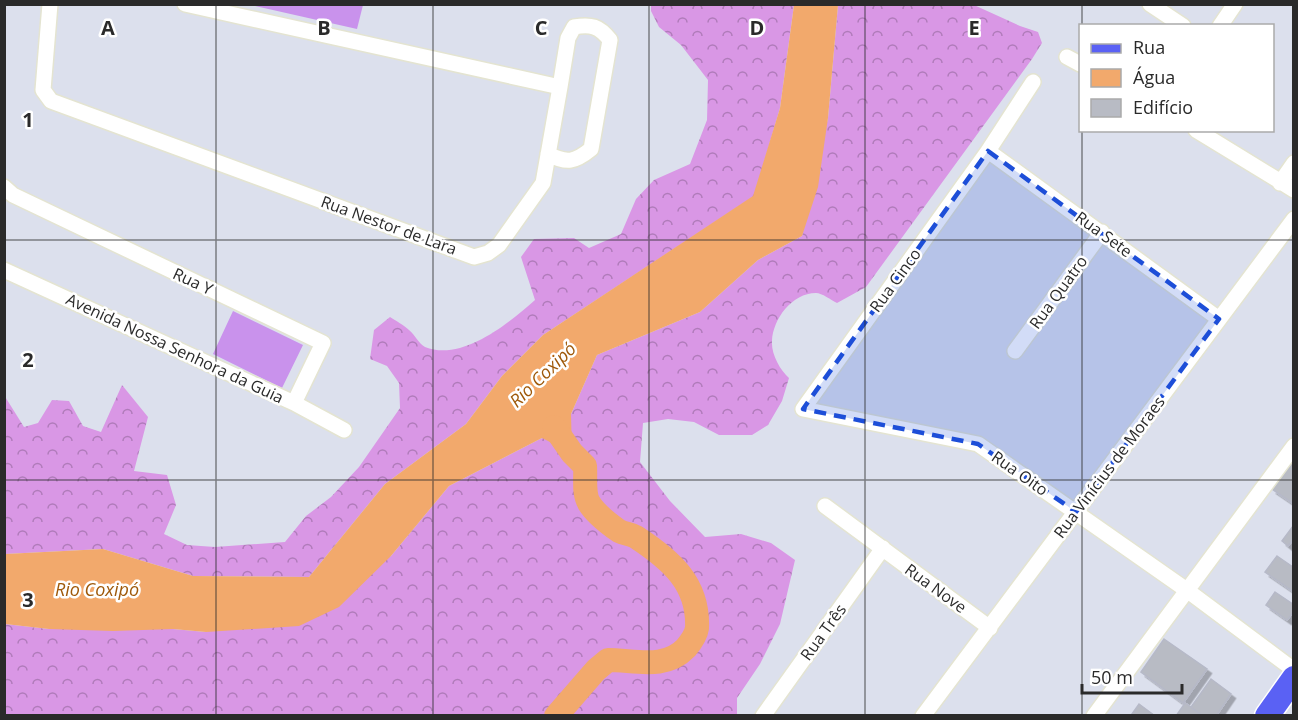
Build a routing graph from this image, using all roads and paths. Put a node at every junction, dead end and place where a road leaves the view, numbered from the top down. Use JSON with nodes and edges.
{"nodes":[{"id":1,"x":50,"y":4,"type":"edge"},
{"id":2,"x":185,"y":4,"type":"edge"},
{"id":3,"x":1150,"y":4,"type":"edge"},
{"id":4,"x":1235,"y":4,"type":"edge"},
{"id":5,"x":1180,"y":24,"type":"edge"},
{"id":6,"x":1221,"y":24,"type":"edge"},
{"id":7,"x":1033,"y":82,"type":"dead end"},
{"id":8,"x":560,"y":87,"type":"junction"},
{"id":9,"x":1199,"y":132,"type":"edge"},
{"id":10,"x":988,"y":151,"type":"junction"},
{"id":11,"x":548,"y":154,"type":"junction"},
{"id":12,"x":1293,"y":163,"type":"edge"},
{"id":13,"x":1280,"y":183,"type":"junction"},
{"id":14,"x":4,"y":188,"type":"edge"},
{"id":15,"x":1293,"y":190,"type":"edge"},
{"id":16,"x":1293,"y":219,"type":"edge"},
{"id":17,"x":1102,"y":232,"type":"junction"},
{"id":18,"x":4,"y":270,"type":"edge"},
{"id":19,"x":1219,"y":319,"type":"junction"},
{"id":20,"x":1015,"y":351,"type":"dead end"},
{"id":21,"x":294,"y":403,"type":"junction"},
{"id":22,"x":803,"y":409,"type":"joint"},
{"id":23,"x":344,"y":429,"type":"dead end"},
{"id":24,"x":1293,"y":446,"type":"edge"},
{"id":25,"x":825,"y":506,"type":"dead end"},
{"id":26,"x":1076,"y":512,"type":"junction"},
{"id":27,"x":883,"y":548,"type":"junction"},
{"id":28,"x":1188,"y":591,"type":"junction"},
{"id":29,"x":990,"y":628,"type":"junction"},
{"id":30,"x":1293,"y":670,"type":"edge"},
{"id":31,"x":1293,"y":678,"type":"edge"},
{"id":32,"x":763,"y":716,"type":"edge"},
{"id":33,"x":923,"y":716,"type":"edge"},
{"id":34,"x":1094,"y":716,"type":"edge"},
{"id":35,"x":1267,"y":716,"type":"edge"}],
"edges":[{"from":1,"to":11,"type":"street","name":"Rua Nestor de Lara"},
{"from":2,"to":8,"type":"street"},
{"from":3,"to":5,"type":"street"},
{"from":4,"to":6,"type":"street"},
{"from":7,"to":10,"type":"street","name":"Rua Cinco"},
{"from":8,"to":11,"type":"street","name":"Rua Nestor de Lara"},
{"from":8,"to":11,"type":"street","name":"Rua Nestor de Lara"},
{"from":9,"to":13,"type":"street"},
{"from":10,"to":17,"type":"street","name":"Rua Sete"},
{"from":10,"to":22,"type":"street","name":"Rua Cinco"},
{"from":12,"to":13,"type":"street"},
{"from":13,"to":15,"type":"street"},
{"from":14,"to":21,"type":"street","name":"Rua Y"},
{"from":16,"to":19,"type":"street","name":"Rua Vinícius de Moraes"},
{"from":17,"to":19,"type":"street","name":"Rua Sete"},
{"from":17,"to":20,"type":"street","name":"Rua Quatro"},
{"from":18,"to":21,"type":"street","name":"Avenida Nossa Senhora da Guia"},
{"from":19,"to":26,"type":"street","name":"Rua Vinícius de Moraes"},
{"from":21,"to":23,"type":"street","name":"Avenida Nossa Senhora da Guia"},
{"from":22,"to":26,"type":"street","name":"Rua Oito"},
{"from":24,"to":28,"type":"street"},
{"from":25,"to":27,"type":"street","name":"Rua Nove"},
{"from":26,"to":28,"type":"street","name":"Rua Oito"},
{"from":26,"to":29,"type":"street","name":"Rua Vinícius de Moraes"},
{"from":27,"to":29,"type":"street","name":"Rua Nove"},
{"from":27,"to":32,"type":"street","name":"Rua Três"},
{"from":28,"to":30,"type":"street","name":"Rua Oito"},
{"from":28,"to":34,"type":"street"},
{"from":29,"to":33,"type":"street","name":"Rua Vinícius de Moraes"},
{"from":31,"to":35,"type":"main road"}]}
